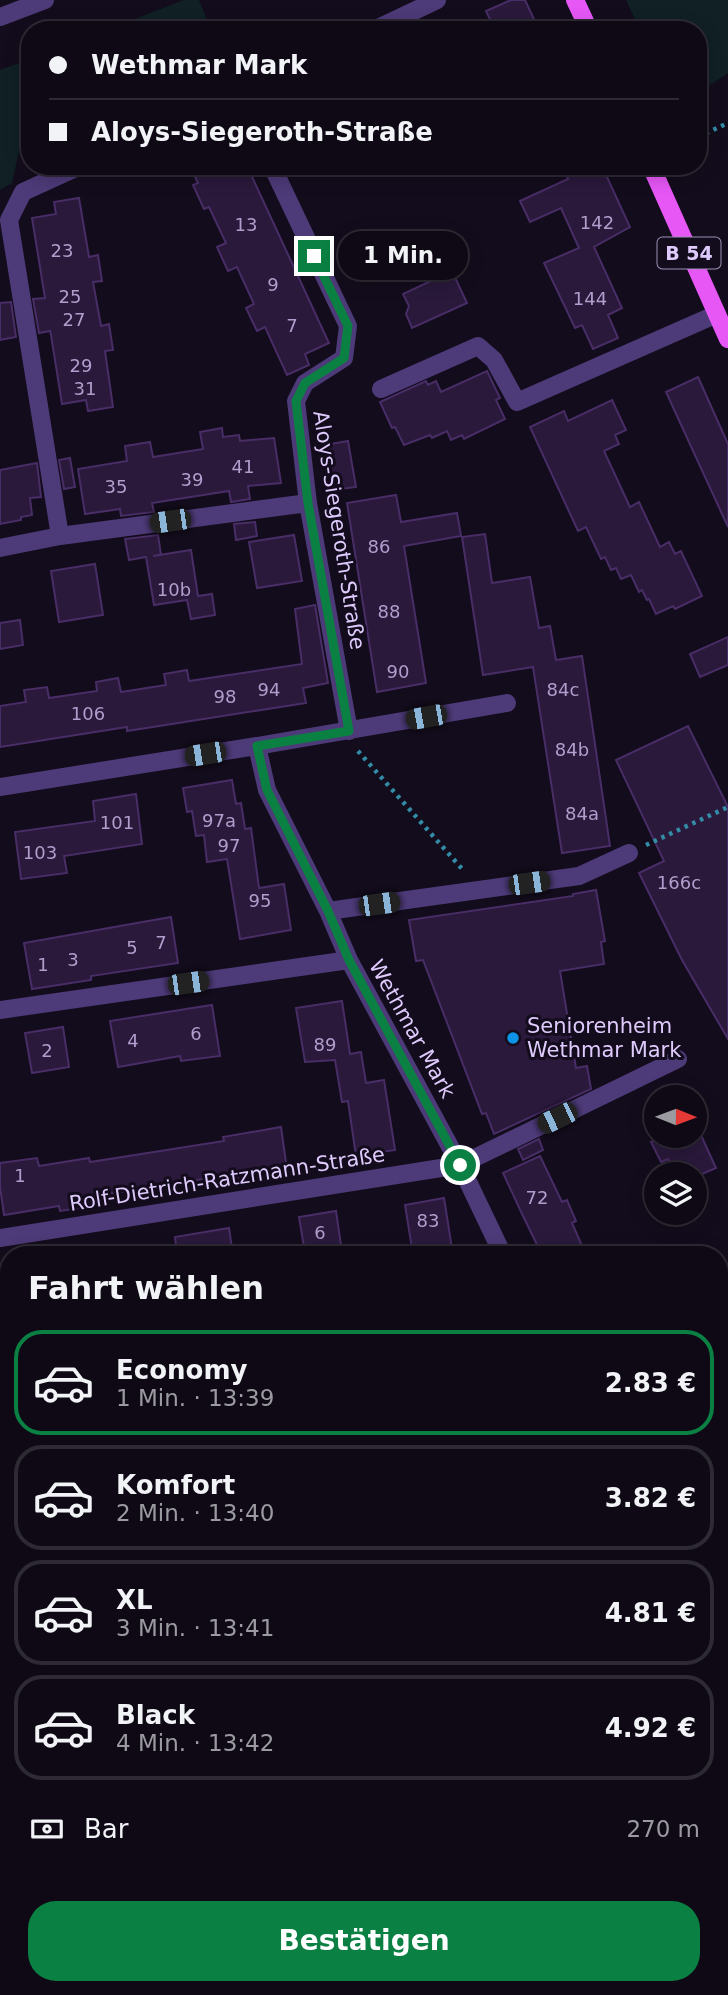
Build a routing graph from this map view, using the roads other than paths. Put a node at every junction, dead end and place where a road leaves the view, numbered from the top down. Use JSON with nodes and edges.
{"nodes":[{"id":1,"x":45,"y":0,"type":"edge"},
{"id":2,"x":437,"y":0,"type":"edge"},
{"id":3,"x":575,"y":0,"type":"edge"},
{"id":4,"x":0,"y":17,"type":"edge"},
{"id":5,"x":393,"y":21,"type":"edge"},
{"id":6,"x":585,"y":21,"type":"edge"},
{"id":7,"x":60,"y":175,"type":"edge"},
{"id":8,"x":276,"y":175,"type":"edge"},
{"id":9,"x":655,"y":175,"type":"edge"},
{"id":10,"x":717,"y":314,"type":"junction"},
{"id":11,"x":728,"y":339,"type":"edge"},
{"id":12,"x":382,"y":389,"type":"dead end"},
{"id":13,"x":308,"y":503,"type":"junction"},
{"id":14,"x":60,"y":536,"type":"junction"},
{"id":15,"x":0,"y":548,"type":"edge"},
{"id":16,"x":507,"y":703,"type":"dead end"},
{"id":17,"x":349,"y":731,"type":"junction"},
{"id":18,"x":257,"y":746,"type":"junction"},
{"id":19,"x":0,"y":787,"type":"edge"},
{"id":20,"x":629,"y":853,"type":"road end"},
{"id":21,"x":328,"y":911,"type":"junction"},
{"id":22,"x":349,"y":960,"type":"junction"},
{"id":23,"x":0,"y":1010,"type":"edge"},
{"id":24,"x":678,"y":1059,"type":"dead end"},
{"id":25,"x":460,"y":1165,"type":"junction"},
{"id":26,"x":0,"y":1238,"type":"edge"},
{"id":27,"x":499,"y":1246,"type":"edge"}],
"edges":[{"from":1,"to":4,"type":"street"},
{"from":2,"to":5,"type":"street"},
{"from":3,"to":6,"type":"main road"},
{"from":7,"to":14,"type":"street"},
{"from":8,"to":13,"type":"street","name":"Aloys-Siegeroth-Straße"},
{"from":9,"to":10,"type":"main road","number":"B 54"},
{"from":10,"to":11,"type":"main road","number":"B 54"},
{"from":10,"to":12,"type":"street"},
{"from":13,"to":14,"type":"street"},
{"from":13,"to":17,"type":"street","name":"Aloys-Siegeroth-Straße"},
{"from":14,"to":15,"type":"street"},
{"from":16,"to":17,"type":"street"},
{"from":17,"to":18,"type":"street"},
{"from":18,"to":19,"type":"street"},
{"from":18,"to":21,"type":"street","name":"Wethmar Mark"},
{"from":20,"to":21,"type":"street"},
{"from":21,"to":22,"type":"street","name":"Wethmar Mark"},
{"from":22,"to":23,"type":"street"},
{"from":22,"to":25,"type":"street","name":"Wethmar Mark"},
{"from":24,"to":25,"type":"street","name":"Rolf-Dietrich-Ratzmann-Straße"},
{"from":25,"to":26,"type":"street","name":"Rolf-Dietrich-Ratzmann-Straße"},
{"from":25,"to":27,"type":"street","name":"Wethmar Mark"}]}
